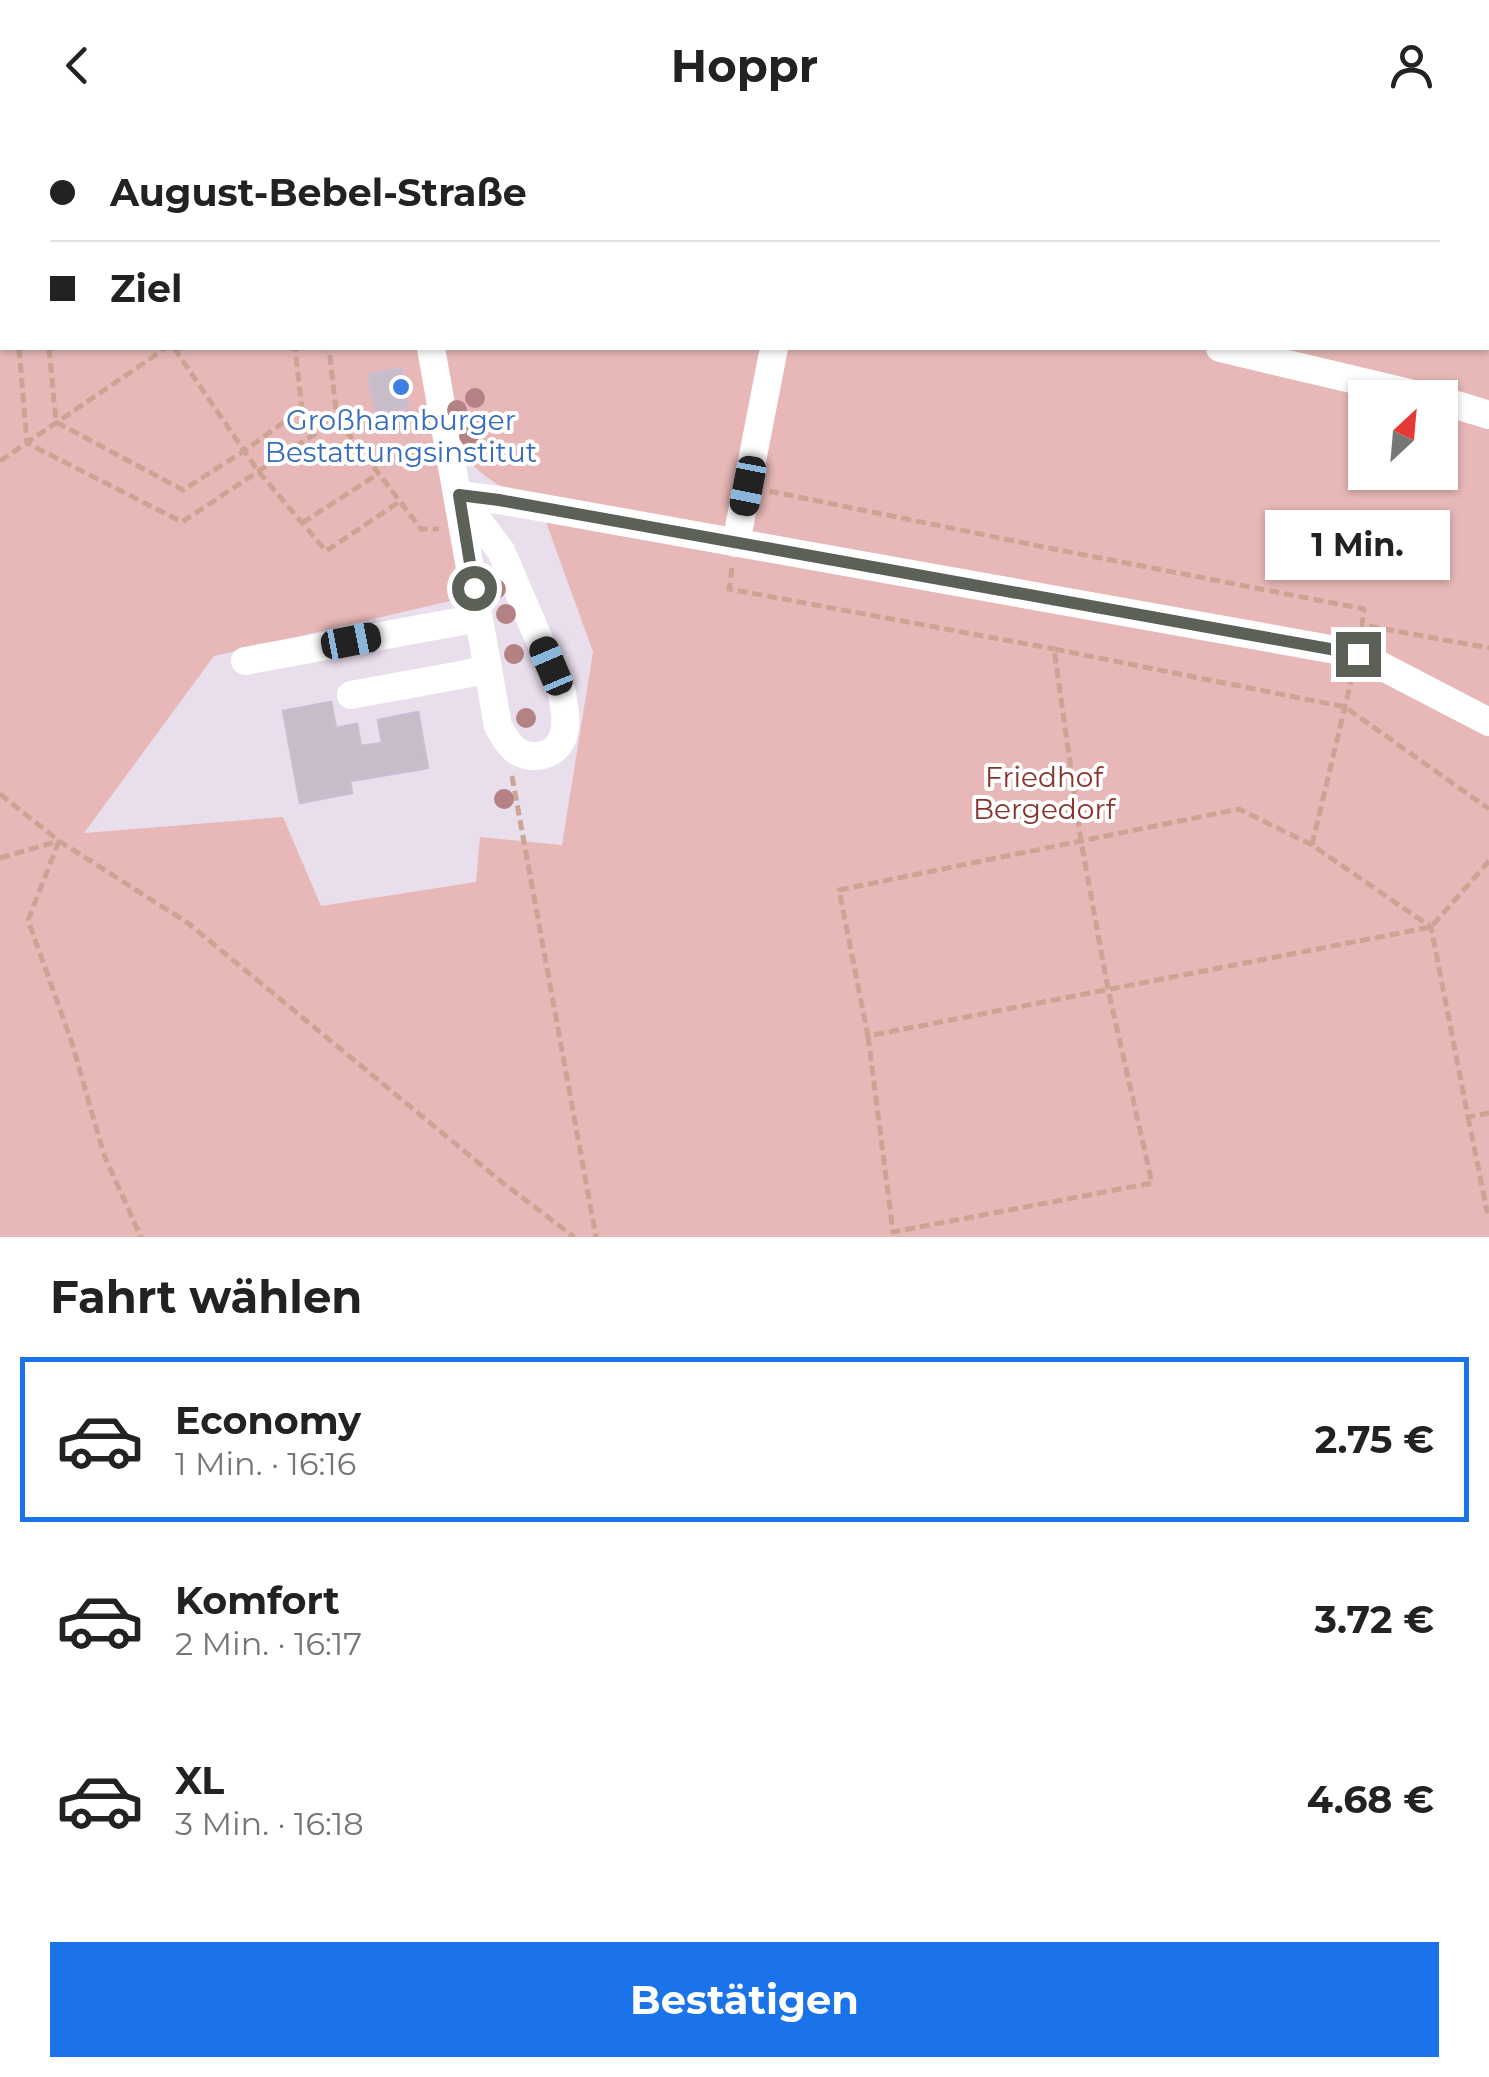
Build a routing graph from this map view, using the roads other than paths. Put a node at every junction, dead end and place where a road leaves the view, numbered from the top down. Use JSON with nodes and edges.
{"nodes":[{"id":1,"x":431,"y":350,"type":"edge"},
{"id":2,"x":774,"y":350,"type":"edge"},
{"id":3,"x":1228,"y":350,"type":"edge"},
{"id":4,"x":1355,"y":380,"type":"edge"},
{"id":5,"x":1458,"y":406,"type":"edge"},
{"id":6,"x":1489,"y":415,"type":"edge"},
{"id":7,"x":459,"y":495,"type":"junction"},
{"id":8,"x":736,"y":543,"type":"junction"},
{"id":9,"x":480,"y":618,"type":"junction"},
{"id":10,"x":246,"y":662,"type":"dead end"},
{"id":11,"x":488,"y":668,"type":"junction"},
{"id":12,"x":351,"y":695,"type":"dead end"},
{"id":13,"x":1489,"y":722,"type":"edge"}],
"edges":[{"from":1,"to":7,"type":"street"},
{"from":2,"to":8,"type":"street"},
{"from":3,"to":4,"type":"street"},
{"from":5,"to":6,"type":"street"},
{"from":7,"to":8,"type":"street"},
{"from":7,"to":9,"type":"street"},
{"from":7,"to":11,"type":"street"},
{"from":8,"to":13,"type":"street"},
{"from":9,"to":10,"type":"street"},
{"from":9,"to":11,"type":"street"},
{"from":11,"to":12,"type":"street"}]}
